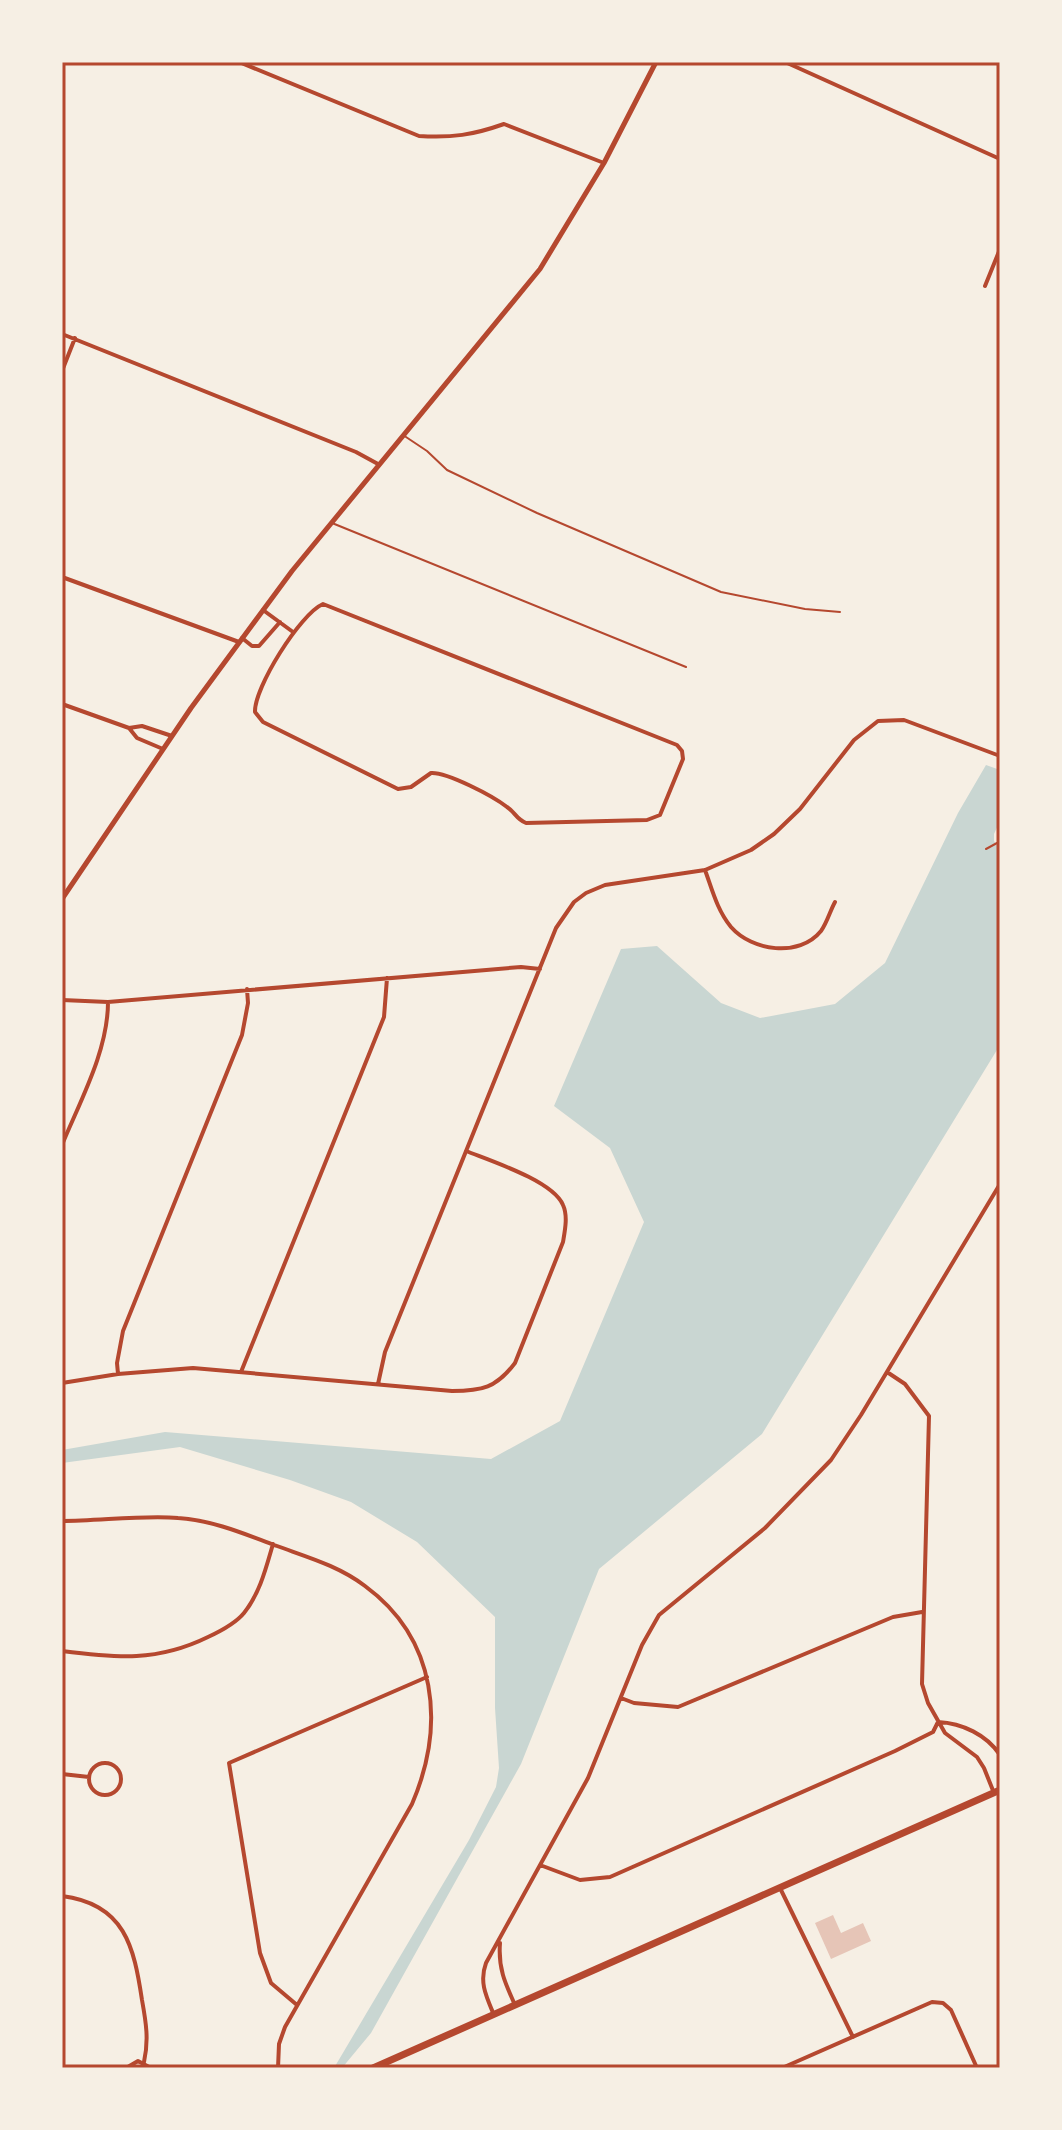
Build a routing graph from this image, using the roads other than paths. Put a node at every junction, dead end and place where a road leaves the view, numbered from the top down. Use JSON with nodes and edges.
{"nodes":[{"id":1,"x":239,"y":62,"type":"edge"},
{"id":2,"x":656,"y":62,"type":"edge"},
{"id":3,"x":785,"y":62,"type":"edge"},
{"id":4,"x":1000,"y":159,"type":"edge"},
{"id":5,"x":604,"y":163,"type":"junction"},
{"id":6,"x":1000,"y":249,"type":"edge"},
{"id":7,"x":985,"y":286,"type":"dead end"},
{"id":8,"x":62,"y":334,"type":"edge"},
{"id":9,"x":75,"y":338,"type":"junction"},
{"id":10,"x":62,"y":371,"type":"edge"},
{"id":11,"x":402,"y":435,"type":"junction"},
{"id":12,"x":378,"y":464,"type":"junction"},
{"id":13,"x":331,"y":523,"type":"junction"},
{"id":14,"x":62,"y":577,"type":"edge"},
{"id":15,"x":263,"y":610,"type":"junction"},
{"id":16,"x":840,"y":612,"type":"dead end"},
{"id":17,"x":280,"y":622,"type":"junction"},
{"id":18,"x":294,"y":633,"type":"junction"},
{"id":19,"x":240,"y":640,"type":"junction"},
{"id":20,"x":686,"y":667,"type":"dead end"},
{"id":21,"x":62,"y":704,"type":"edge"},
{"id":22,"x":129,"y":728,"type":"junction"},
{"id":23,"x":172,"y":736,"type":"junction"},
{"id":24,"x":163,"y":749,"type":"junction"},
{"id":25,"x":1000,"y":756,"type":"edge"},
{"id":26,"x":705,"y":870,"type":"junction"},
{"id":27,"x":62,"y":899,"type":"edge"},
{"id":28,"x":835,"y":902,"type":"dead end"},
{"id":29,"x":540,"y":969,"type":"junction"},
{"id":30,"x":387,"y":978,"type":"junction"},
{"id":31,"x":247,"y":989,"type":"junction"},
{"id":32,"x":62,"y":1000,"type":"edge"},
{"id":33,"x":108,"y":1002,"type":"junction"},
{"id":34,"x":62,"y":1145,"type":"edge"},
{"id":35,"x":466,"y":1151,"type":"junction"},
{"id":36,"x":1000,"y":1184,"type":"edge"},
{"id":37,"x":241,"y":1372,"type":"junction"},
{"id":38,"x":887,"y":1372,"type":"junction"},
{"id":39,"x":118,"y":1374,"type":"junction"},
{"id":40,"x":62,"y":1383,"type":"edge"},
{"id":41,"x":378,"y":1384,"type":"junction"},
{"id":42,"x":62,"y":1521,"type":"edge"},
{"id":43,"x":273,"y":1544,"type":"junction"},
{"id":44,"x":923,"y":1612,"type":"junction"},
{"id":45,"x":62,"y":1651,"type":"edge"},
{"id":46,"x":427,"y":1677,"type":"junction"},
{"id":47,"x":621,"y":1698,"type":"junction"},
{"id":48,"x":938,"y":1722,"type":"junction"},
{"id":49,"x":1000,"y":1755,"type":"edge"},
{"id":50,"x":62,"y":1774,"type":"edge"},
{"id":51,"x":89,"y":1777,"type":"junction"},
{"id":52,"x":997,"y":1792,"type":"edge"},
{"id":53,"x":540,"y":1865,"type":"junction"},
{"id":54,"x":780,"y":1888,"type":"junction"},
{"id":55,"x":62,"y":1896,"type":"edge"},
{"id":56,"x":500,"y":1942,"type":"junction"},
{"id":57,"x":297,"y":2005,"type":"junction"},
{"id":58,"x":515,"y":2005,"type":"junction"},
{"id":59,"x":494,"y":2015,"type":"junction"},
{"id":60,"x":853,"y":2037,"type":"junction"},
{"id":61,"x":144,"y":2062,"type":"junction"},
{"id":62,"x":377,"y":2066,"type":"edge"},
{"id":63,"x":126,"y":2068,"type":"edge"},
{"id":64,"x":151,"y":2068,"type":"edge"},
{"id":65,"x":278,"y":2068,"type":"edge"},
{"id":66,"x":782,"y":2068,"type":"edge"},
{"id":67,"x":977,"y":2068,"type":"edge"}],
"edges":[{"from":1,"to":5,"type":"street"},
{"from":2,"to":5,"type":"street"},
{"from":3,"to":4,"type":"street"},
{"from":5,"to":11,"type":"street"},
{"from":6,"to":7,"type":"street"},
{"from":8,"to":9,"type":"street"},
{"from":9,"to":10,"type":"street"},
{"from":9,"to":12,"type":"street"},
{"from":11,"to":12,"type":"street"},
{"from":11,"to":16,"type":"lane"},
{"from":12,"to":13,"type":"street"},
{"from":13,"to":15,"type":"street"},
{"from":13,"to":20,"type":"lane"},
{"from":14,"to":19,"type":"street"},
{"from":15,"to":17,"type":"street"},
{"from":15,"to":19,"type":"street"},
{"from":17,"to":18,"type":"street"},
{"from":17,"to":19,"type":"street"},
{"from":18,"to":18,"type":"street"},
{"from":19,"to":23,"type":"street"},
{"from":21,"to":22,"type":"street"},
{"from":22,"to":23,"type":"street"},
{"from":22,"to":24,"type":"street"},
{"from":23,"to":24,"type":"street"},
{"from":24,"to":27,"type":"street"},
{"from":25,"to":26,"type":"street"},
{"from":26,"to":28,"type":"street"},
{"from":26,"to":29,"type":"street"},
{"from":29,"to":30,"type":"street"},
{"from":29,"to":35,"type":"street"},
{"from":30,"to":31,"type":"street"},
{"from":30,"to":37,"type":"street"},
{"from":31,"to":33,"type":"street"},
{"from":31,"to":39,"type":"street"},
{"from":32,"to":33,"type":"street"},
{"from":33,"to":34,"type":"street"},
{"from":35,"to":41,"type":"street"},
{"from":35,"to":41,"type":"street"},
{"from":36,"to":38,"type":"street"},
{"from":37,"to":39,"type":"street"},
{"from":37,"to":41,"type":"street"},
{"from":38,"to":44,"type":"street"},
{"from":38,"to":47,"type":"street"},
{"from":39,"to":40,"type":"street"},
{"from":42,"to":43,"type":"street"},
{"from":43,"to":45,"type":"street"},
{"from":43,"to":46,"type":"street"},
{"from":44,"to":47,"type":"street"},
{"from":44,"to":48,"type":"street"},
{"from":46,"to":57,"type":"street"},
{"from":46,"to":57,"type":"street"},
{"from":47,"to":53,"type":"street"},
{"from":48,"to":49,"type":"street"},
{"from":48,"to":52,"type":"street"},
{"from":48,"to":53,"type":"street"},
{"from":50,"to":51,"type":"street"},
{"from":51,"to":51,"type":"street"},
{"from":52,"to":54,"type":"main road"},
{"from":53,"to":56,"type":"street"},
{"from":54,"to":58,"type":"main road"},
{"from":54,"to":60,"type":"street"},
{"from":55,"to":61,"type":"street"},
{"from":56,"to":58,"type":"street"},
{"from":56,"to":59,"type":"street"},
{"from":57,"to":65,"type":"street"},
{"from":58,"to":59,"type":"main road"},
{"from":59,"to":62,"type":"main road"},
{"from":60,"to":66,"type":"street"},
{"from":60,"to":67,"type":"street"},
{"from":61,"to":63,"type":"street"},
{"from":61,"to":64,"type":"street"}]}
